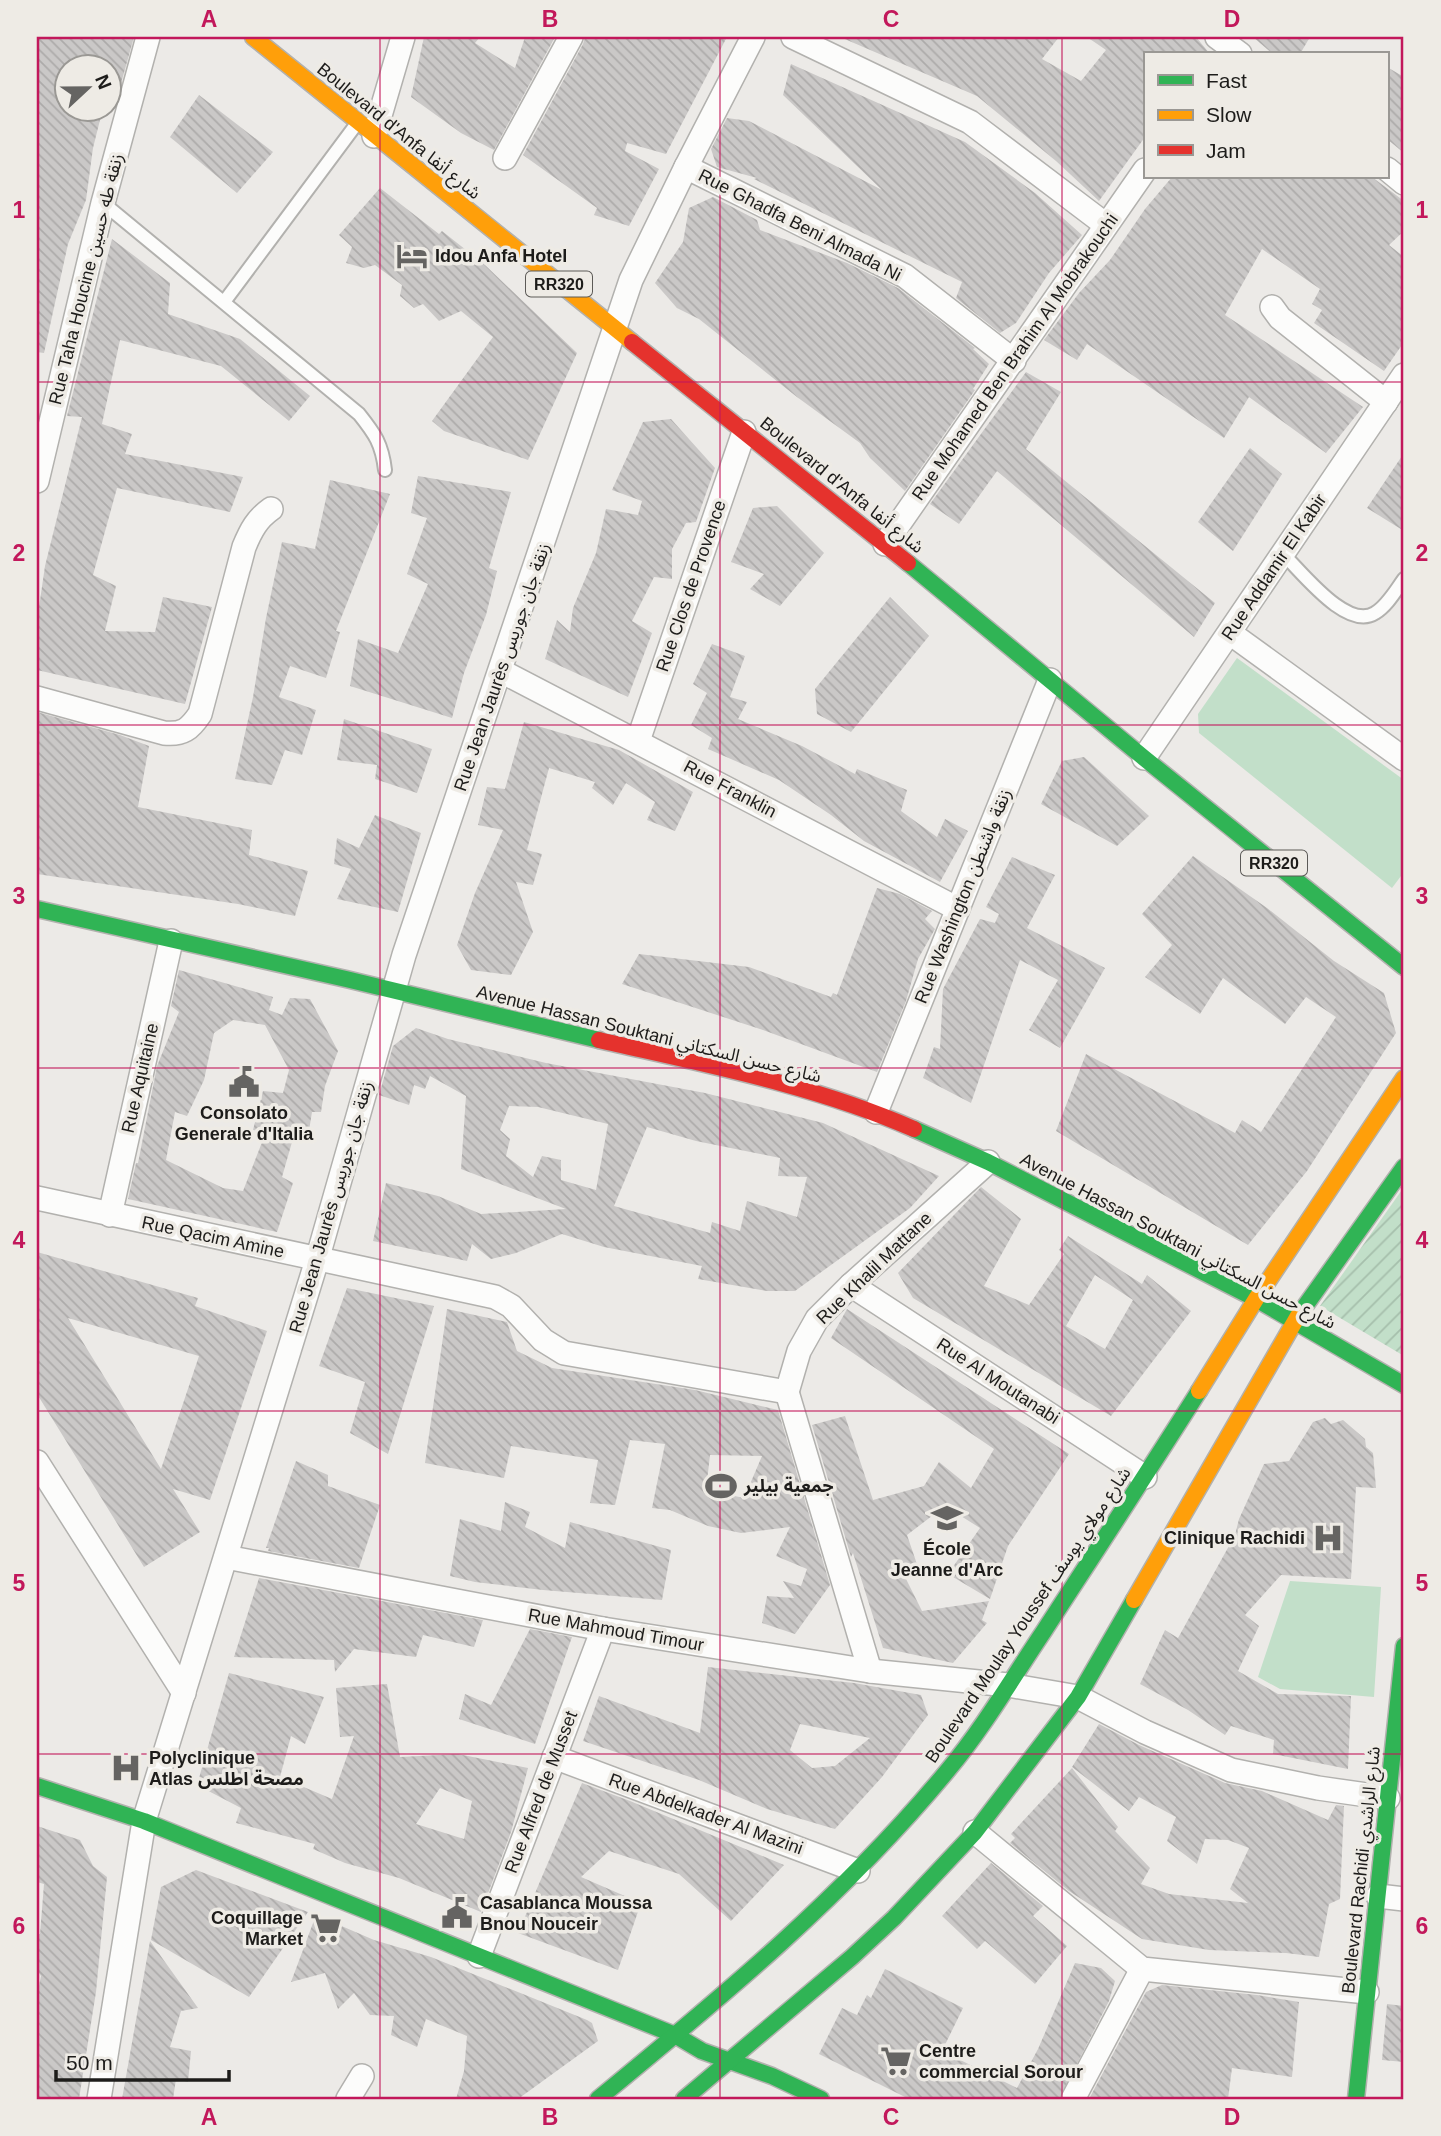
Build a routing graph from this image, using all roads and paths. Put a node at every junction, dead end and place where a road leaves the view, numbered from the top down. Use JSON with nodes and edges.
{"nodes":[{"id":1,"x":148,"y":37,"type":"edge"},
{"id":2,"x":253,"y":37,"type":"edge"},
{"id":3,"x":403,"y":37,"type":"edge"},
{"id":4,"x":571,"y":37,"type":"edge"},
{"id":5,"x":752,"y":37,"type":"edge"},
{"id":6,"x":793,"y":37,"type":"edge"},
{"id":7,"x":365,"y":130,"type":"junction"},
{"id":8,"x":505,"y":158,"type":"dead end"},
{"id":9,"x":685,"y":167,"type":"junction"},
{"id":10,"x":1388,"y":170,"type":"edge"},
{"id":11,"x":1144,"y":171,"type":"edge"},
{"id":12,"x":1404,"y":183,"type":"edge"},
{"id":13,"x":103,"y":203,"type":"junction"},
{"id":14,"x":1106,"y":225,"type":"junction"},
{"id":15,"x":224,"y":302,"type":"junction"},
{"id":16,"x":1272,"y":307,"type":"dead end"},
{"id":17,"x":616,"y":330,"type":"junction"},
{"id":18,"x":1014,"y":361,"type":"junction"},
{"id":19,"x":1404,"y":375,"type":"edge"},
{"id":20,"x":1386,"y":402,"type":"junction"},
{"id":21,"x":744,"y":432,"type":"junction"},
{"id":22,"x":385,"y":470,"type":"dead end"},
{"id":23,"x":37,"y":481,"type":"edge"},
{"id":24,"x":271,"y":509,"type":"dead end"},
{"id":25,"x":885,"y":544,"type":"junction"},
{"id":26,"x":1283,"y":554,"type":"junction"},
{"id":27,"x":1404,"y":579,"type":"edge"},
{"id":28,"x":1230,"y":633,"type":"junction"},
{"id":29,"x":501,"y":671,"type":"junction"},
{"id":30,"x":1050,"y":680,"type":"junction"},
{"id":31,"x":37,"y":698,"type":"edge"},
{"id":32,"x":638,"y":741,"type":"junction"},
{"id":33,"x":1144,"y":758,"type":"junction"},
{"id":34,"x":1404,"y":759,"type":"edge"},
{"id":35,"x":37,"y":909,"type":"edge"},
{"id":36,"x":958,"y":909,"type":"junction"},
{"id":37,"x":171,"y":941,"type":"junction"},
{"id":38,"x":1404,"y":967,"type":"edge"},
{"id":39,"x":394,"y":991,"type":"junction"},
{"id":40,"x":1404,"y":1078,"type":"edge"},
{"id":41,"x":876,"y":1112,"type":"junction"},
{"id":42,"x":988,"y":1162,"type":"junction"},
{"id":43,"x":1404,"y":1167,"type":"edge"},
{"id":44,"x":37,"y":1198,"type":"edge"},
{"id":45,"x":110,"y":1215,"type":"junction"},
{"id":46,"x":317,"y":1260,"type":"junction"},
{"id":47,"x":851,"y":1285,"type":"junction"},
{"id":48,"x":1256,"y":1300,"type":"junction"},
{"id":49,"x":1294,"y":1321,"type":"junction"},
{"id":50,"x":1404,"y":1385,"type":"edge"},
{"id":51,"x":787,"y":1392,"type":"junction"},
{"id":52,"x":37,"y":1462,"type":"edge"},
{"id":53,"x":1144,"y":1477,"type":"junction"},
{"id":54,"x":226,"y":1557,"type":"junction"},
{"id":55,"x":603,"y":1629,"type":"junction"},
{"id":56,"x":1404,"y":1646,"type":"edge"},
{"id":57,"x":870,"y":1671,"type":"junction"},
{"id":58,"x":1008,"y":1685,"type":"junction"},
{"id":59,"x":184,"y":1693,"type":"junction"},
{"id":60,"x":1077,"y":1697,"type":"junction"},
{"id":61,"x":1401,"y":1708,"type":"edge"},
{"id":62,"x":554,"y":1757,"type":"junction"},
{"id":63,"x":37,"y":1786,"type":"edge"},
{"id":64,"x":1388,"y":1798,"type":"junction"},
{"id":65,"x":144,"y":1821,"type":"junction"},
{"id":66,"x":975,"y":1832,"type":"junction"},
{"id":67,"x":858,"y":1871,"type":"junction"},
{"id":68,"x":1378,"y":1896,"type":"junction"},
{"id":69,"x":1404,"y":1899,"type":"edge"},
{"id":70,"x":480,"y":1956,"type":"junction"},
{"id":71,"x":1142,"y":1969,"type":"junction"},
{"id":72,"x":1367,"y":1992,"type":"junction"},
{"id":73,"x":675,"y":2035,"type":"junction"},
{"id":74,"x":730,"y":2061,"type":"junction"},
{"id":75,"x":362,"y":2077,"type":"dead end"},
{"id":76,"x":99,"y":2099,"type":"edge"},
{"id":77,"x":348,"y":2099,"type":"edge"},
{"id":78,"x":598,"y":2099,"type":"edge"},
{"id":79,"x":684,"y":2099,"type":"edge"},
{"id":80,"x":821,"y":2099,"type":"edge"},
{"id":81,"x":1073,"y":2099,"type":"edge"},
{"id":82,"x":1356,"y":2099,"type":"edge"}],
"edges":[{"from":1,"to":13,"type":"street","name":"Rue Taha Houcine زنقة طه حسين"},
{"from":2,"to":7,"type":"main road","name":"Boulevard d'Anfa شارع أنفا","number":"RR320"},
{"from":3,"to":7,"type":"street"},
{"from":4,"to":8,"type":"street"},
{"from":5,"to":9,"type":"street","name":"Rue Jean Jaurès زنقة جان جوريس"},
{"from":6,"to":14,"type":"street"},
{"from":7,"to":15,"type":"lane"},
{"from":7,"to":17,"type":"main road","name":"Boulevard d'Anfa شارع أنفا","number":"RR320"},
{"from":9,"to":17,"type":"street","name":"Rue Jean Jaurès زنقة جان جوريس"},
{"from":9,"to":18,"type":"street","name":"Rue Ghadfa Beni Almada Ni"},
{"from":10,"to":12,"type":"street"},
{"from":11,"to":14,"type":"street","name":"Rue Mohamed Ben Brahim Al Mobrakouchi"},
{"from":13,"to":15,"type":"lane"},
{"from":13,"to":23,"type":"street","name":"Rue Taha Houcine زنقة طه حسين"},
{"from":14,"to":18,"type":"street","name":"Rue Mohamed Ben Brahim Al Mobrakouchi"},
{"from":15,"to":22,"type":"lane"},
{"from":16,"to":20,"type":"street"},
{"from":17,"to":21,"type":"main road","name":"Boulevard d'Anfa شارع أنفا","number":"RR320"},
{"from":17,"to":29,"type":"street","name":"Rue Jean Jaurès زنقة جان جوريس"},
{"from":18,"to":25,"type":"street","name":"Rue Mohamed Ben Brahim Al Mobrakouchi"},
{"from":19,"to":20,"type":"street","name":"Rue Addamir El Kabir"},
{"from":20,"to":26,"type":"street","name":"Rue Addamir El Kabir"},
{"from":21,"to":25,"type":"main road","name":"Boulevard d'Anfa شارع أنفا","number":"RR320"},
{"from":21,"to":32,"type":"street","name":"Rue Clos de Provence"},
{"from":24,"to":31,"type":"street"},
{"from":25,"to":30,"type":"main road","name":"Boulevard d'Anfa شارع أنفا","number":"RR320"},
{"from":26,"to":27,"type":"lane"},
{"from":26,"to":28,"type":"street","name":"Rue Addamir El Kabir"},
{"from":28,"to":33,"type":"street","name":"Rue Addamir El Kabir"},
{"from":28,"to":34,"type":"street"},
{"from":29,"to":32,"type":"street","name":"Rue Franklin"},
{"from":29,"to":39,"type":"street","name":"Rue Jean Jaurès زنقة جان جوريس"},
{"from":30,"to":33,"type":"main road","name":"Boulevard d'Anfa شارع أنفا","number":"RR320"},
{"from":30,"to":36,"type":"street","name":"Rue Washington زنقة واشنطن"},
{"from":32,"to":36,"type":"street","name":"Rue Franklin"},
{"from":33,"to":38,"type":"main road","name":"Boulevard d'Anfa شارع أنفا","number":"RR320"},
{"from":35,"to":37,"type":"main road","name":"Avenue Hassan Souktani شارع حسن السكتاني"},
{"from":36,"to":41,"type":"street","name":"Rue Washington زنقة واشنطن"},
{"from":37,"to":39,"type":"main road","name":"Avenue Hassan Souktani شارع حسن السكتاني"},
{"from":37,"to":45,"type":"street","name":"Rue Aquitaine"},
{"from":39,"to":41,"type":"main road","name":"Avenue Hassan Souktani شارع حسن السكتاني"},
{"from":39,"to":46,"type":"street","name":"Rue Jean Jaurès زنقة جان جوريس"},
{"from":40,"to":48,"type":"main road","name":"Boulevard Moulay Youssef شارع مولاي يوسف"},
{"from":41,"to":42,"type":"main road","name":"Avenue Hassan Souktani شارع حسن السكتاني"},
{"from":42,"to":47,"type":"street","name":"Rue Khalil Mattane"},
{"from":42,"to":48,"type":"main road","name":"Avenue Hassan Souktani شارع حسن السكتاني"},
{"from":43,"to":49,"type":"main road"},
{"from":44,"to":45,"type":"street","name":"Rue Qacim Amine"},
{"from":45,"to":46,"type":"street","name":"Rue Qacim Amine"},
{"from":46,"to":51,"type":"street","name":"Rue Qacim Amine"},
{"from":46,"to":54,"type":"street","name":"Rue Jean Jaurès زنقة جان جوريس"},
{"from":47,"to":51,"type":"street","name":"Rue Khalil Mattane"},
{"from":47,"to":53,"type":"street","name":"Rue Al Moutanabi"},
{"from":48,"to":49,"type":"main road","name":"Avenue Hassan Souktani شارع حسن السكتاني"},
{"from":48,"to":53,"type":"main road","name":"Boulevard Moulay Youssef شارع مولاي يوسف"},
{"from":49,"to":50,"type":"main road","name":"Avenue Hassan Souktani شارع حسن السكتاني"},
{"from":49,"to":60,"type":"main road"},
{"from":51,"to":57,"type":"street"},
{"from":52,"to":59,"type":"street"},
{"from":53,"to":58,"type":"main road","name":"Boulevard Moulay Youssef شارع مولاي يوسف"},
{"from":54,"to":55,"type":"street","name":"Rue Mahmoud Timour"},
{"from":54,"to":59,"type":"street","name":"Rue Jean Jaurès زنقة جان جوريس"},
{"from":55,"to":57,"type":"street","name":"Rue Mahmoud Timour"},
{"from":55,"to":62,"type":"street","name":"Rue Alfred de Musset"},
{"from":56,"to":61,"type":"main road","name":"Boulevard Rachidi شارع الراشدي"},
{"from":57,"to":58,"type":"street","name":"Rue Mahmoud Timour"},
{"from":58,"to":60,"type":"street","name":"Rue Mahmoud Timour"},
{"from":58,"to":67,"type":"main road","name":"Boulevard Moulay Youssef شارع مولاي يوسف"},
{"from":59,"to":65,"type":"street","name":"Rue Jean Jaurès زنقة جان جوريس"},
{"from":60,"to":64,"type":"street","name":"Rue Mahmoud Timour"},
{"from":60,"to":66,"type":"main road"},
{"from":61,"to":64,"type":"main road","name":"Boulevard Rachidi شارع الراشدي"},
{"from":62,"to":67,"type":"street","name":"Rue Abdelkader Al Mazini"},
{"from":62,"to":70,"type":"street","name":"Rue Alfred de Musset"},
{"from":63,"to":65,"type":"main road"},
{"from":64,"to":68,"type":"main road","name":"Boulevard Rachidi شارع الراشدي"},
{"from":65,"to":70,"type":"main road"},
{"from":65,"to":76,"type":"street","name":"Rue Jean Jaurès زنقة جان جوريس"},
{"from":66,"to":71,"type":"street"},
{"from":66,"to":74,"type":"main road"},
{"from":67,"to":73,"type":"main road","name":"Boulevard Moulay Youssef شارع مولاي يوسف"},
{"from":68,"to":69,"type":"street"},
{"from":68,"to":72,"type":"main road","name":"Boulevard Rachidi شارع الراشدي"},
{"from":70,"to":73,"type":"main road"},
{"from":71,"to":72,"type":"street"},
{"from":71,"to":81,"type":"street"},
{"from":72,"to":82,"type":"main road","name":"Boulevard Rachidi شارع الراشدي"},
{"from":73,"to":74,"type":"main road"},
{"from":73,"to":78,"type":"main road","name":"Boulevard Moulay Youssef شارع مولاي يوسف"},
{"from":74,"to":79,"type":"main road"},
{"from":74,"to":80,"type":"main road"},
{"from":75,"to":77,"type":"street"}]}
